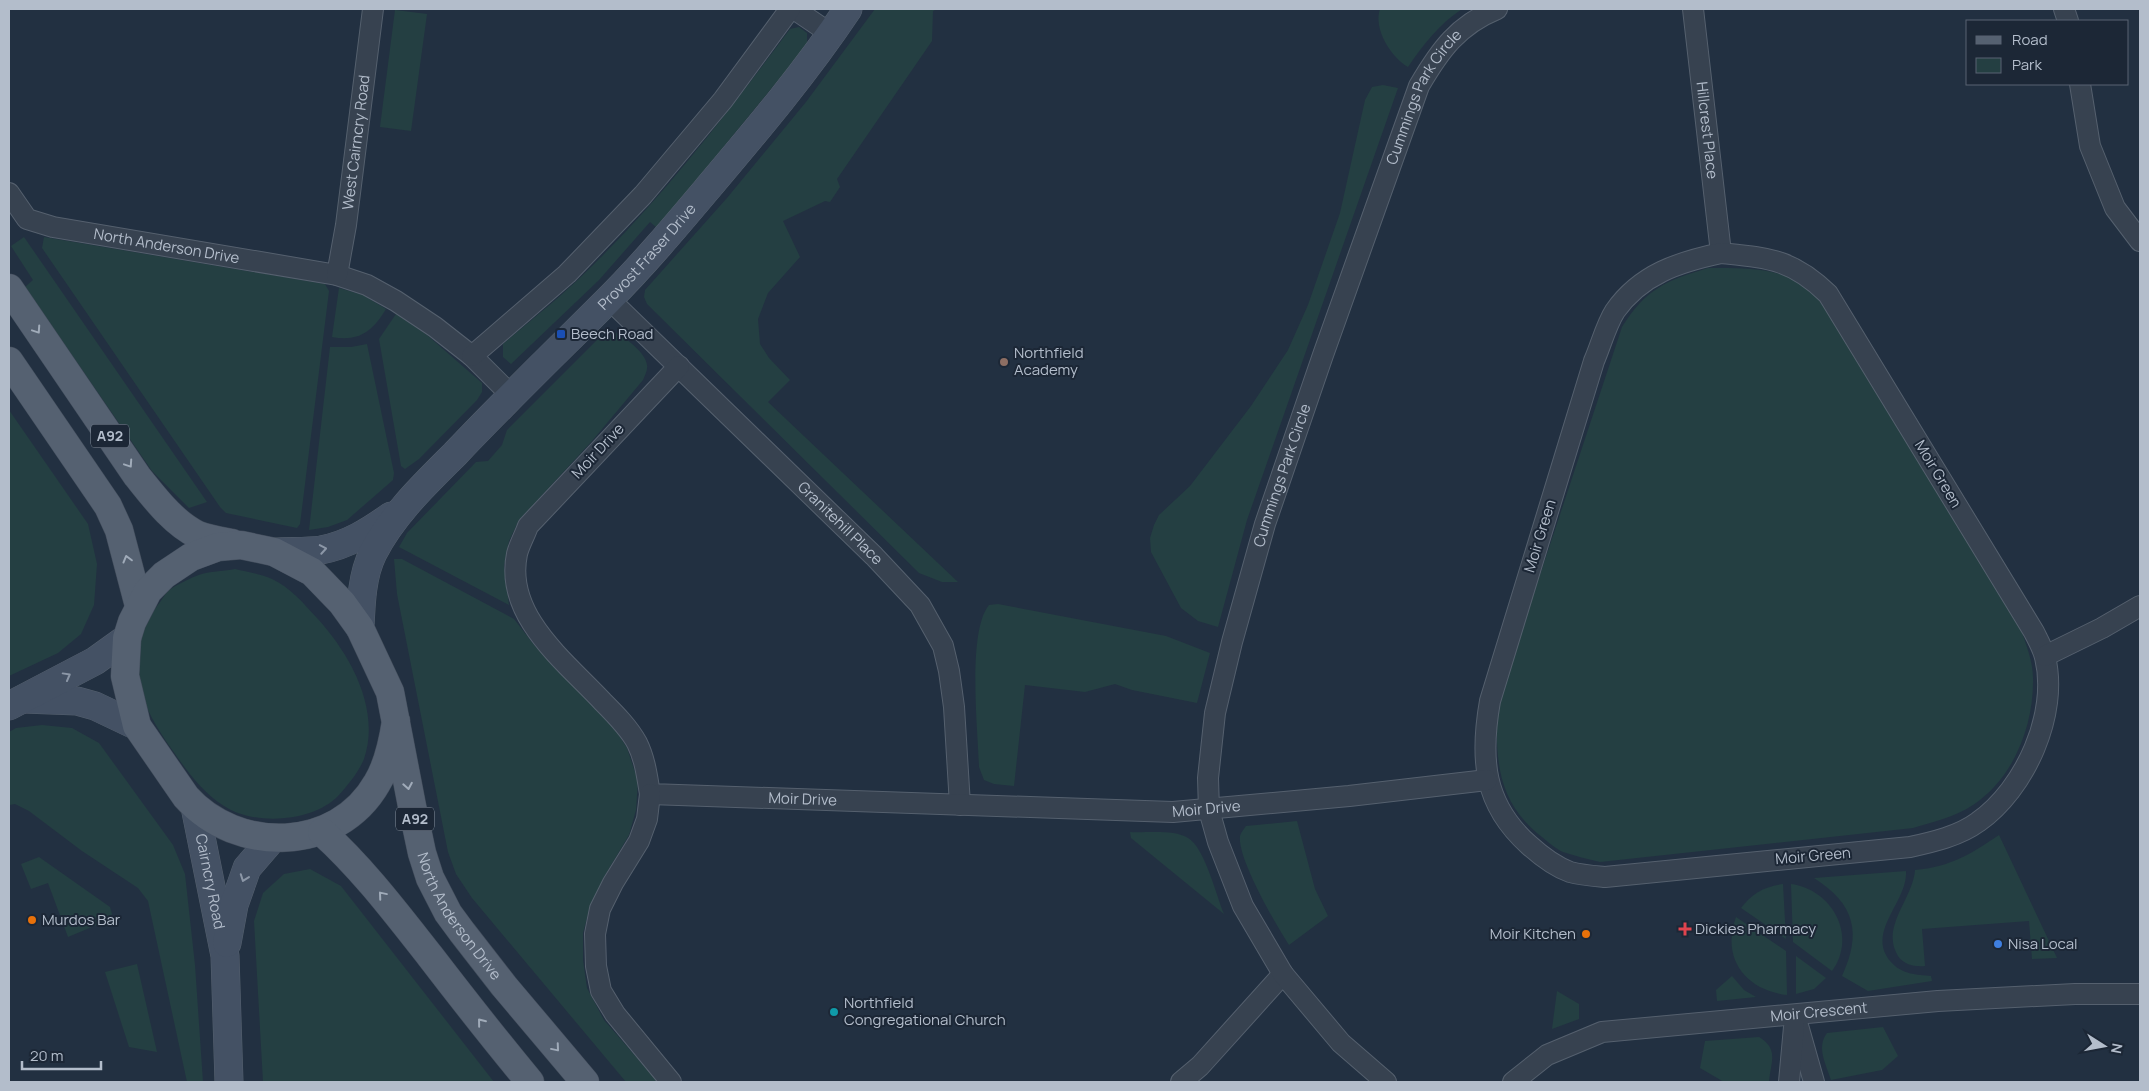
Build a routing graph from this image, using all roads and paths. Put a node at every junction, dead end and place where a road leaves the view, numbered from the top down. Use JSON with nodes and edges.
{"nodes":[{"id":1,"x":373,"y":9,"type":"edge"},
{"id":2,"x":792,"y":9,"type":"edge"},
{"id":3,"x":848,"y":9,"type":"edge"},
{"id":4,"x":1497,"y":9,"type":"edge"},
{"id":5,"x":1693,"y":9,"type":"edge"},
{"id":6,"x":831,"y":34,"type":"junction"},
{"id":7,"x":2080,"y":85,"type":"edge"},
{"id":8,"x":9,"y":193,"type":"edge"},
{"id":9,"x":2140,"y":241,"type":"edge"},
{"id":10,"x":1721,"y":253,"type":"junction"},
{"id":11,"x":337,"y":275,"type":"junction"},
{"id":12,"x":9,"y":288,"type":"edge"},
{"id":13,"x":609,"y":299,"type":"junction"},
{"id":14,"x":472,"y":356,"type":"junction"},
{"id":15,"x":9,"y":361,"type":"edge"},
{"id":16,"x":679,"y":366,"type":"junction"},
{"id":17,"x":511,"y":395,"type":"junction"},
{"id":18,"x":404,"y":507,"type":"junction"},
{"id":19,"x":241,"y":546,"type":"junction"},
{"id":20,"x":274,"y":552,"type":"junction"},
{"id":21,"x":139,"y":606,"type":"junction"},
{"id":22,"x":2140,"y":606,"type":"edge"},
{"id":23,"x":360,"y":628,"type":"junction"},
{"id":24,"x":127,"y":638,"type":"junction"},
{"id":25,"x":2045,"y":656,"type":"junction"},
{"id":26,"x":16,"y":702,"type":"edge"},
{"id":27,"x":396,"y":721,"type":"junction"},
{"id":28,"x":137,"y":726,"type":"junction"},
{"id":29,"x":1487,"y":780,"type":"junction"},
{"id":30,"x":650,"y":794,"type":"junction"},
{"id":31,"x":960,"y":805,"type":"junction"},
{"id":32,"x":195,"y":807,"type":"junction"},
{"id":33,"x":1208,"y":810,"type":"junction"},
{"id":34,"x":322,"y":832,"type":"junction"},
{"id":35,"x":272,"y":839,"type":"junction"},
{"id":36,"x":224,"y":956,"type":"junction"},
{"id":37,"x":1283,"y":974,"type":"junction"},
{"id":38,"x":2140,"y":994,"type":"edge"},
{"id":39,"x":1794,"y":1014,"type":"junction"},
{"id":40,"x":229,"y":1082,"type":"edge"},
{"id":41,"x":530,"y":1082,"type":"edge"},
{"id":42,"x":585,"y":1082,"type":"edge"},
{"id":43,"x":672,"y":1082,"type":"edge"},
{"id":44,"x":1182,"y":1082,"type":"edge"},
{"id":45,"x":1386,"y":1082,"type":"edge"},
{"id":46,"x":1513,"y":1082,"type":"edge"},
{"id":47,"x":1789,"y":1082,"type":"edge"},
{"id":48,"x":1814,"y":1082,"type":"edge"}],
"edges":[{"from":1,"to":11,"type":"street","name":"West Cairncry Road"},
{"from":2,"to":6,"type":"street"},
{"from":2,"to":14,"type":"street"},
{"from":3,"to":6,"type":"street","name":"Provost Fraser Drive"},
{"from":4,"to":33,"type":"street","name":"Cummings Park Circle"},
{"from":5,"to":10,"type":"street","name":"Hillcrest Place"},
{"from":6,"to":13,"type":"street","name":"Provost Fraser Drive"},
{"from":7,"to":9,"type":"street"},
{"from":8,"to":11,"type":"street","name":"North Anderson Drive"},
{"from":10,"to":25,"type":"street","name":"Moir Green"},
{"from":10,"to":29,"type":"street","name":"Moir Green"},
{"from":11,"to":14,"type":"street"},
{"from":12,"to":19,"type":"main road","number":"A92","one_way":true},
{"from":13,"to":16,"type":"street","name":"Granitehill Place"},
{"from":13,"to":17,"type":"street","name":"Provost Fraser Drive"},
{"from":14,"to":17,"type":"street"},
{"from":21,"to":15,"type":"main road","number":"A92","one_way":true},
{"from":16,"to":30,"type":"street","name":"Moir Drive"},
{"from":16,"to":31,"type":"street","name":"Granitehill Place"},
{"from":17,"to":18,"type":"street","name":"Provost Fraser Drive"},
{"from":20,"to":18,"type":"street","name":"Provost Fraser Drive","one_way":true},
{"from":18,"to":23,"type":"street","name":"Provost Fraser Drive"},
{"from":19,"to":20,"type":"main road","number":"A92"},
{"from":19,"to":21,"type":"main road","number":"A92"},
{"from":20,"to":23,"type":"main road","number":"A92"},
{"from":21,"to":24,"type":"main road","number":"A92"},
{"from":22,"to":25,"type":"street"},
{"from":23,"to":27,"type":"main road","number":"A92"},
{"from":26,"to":24,"type":"street","one_way":true},
{"from":24,"to":28,"type":"main road","number":"A92"},
{"from":25,"to":29,"type":"street","name":"Moir Green"},
{"from":26,"to":28,"type":"street"},
{"from":27,"to":34,"type":"main road","number":"A92"},
{"from":27,"to":42,"type":"main road","name":"North Anderson Drive","number":"A92","one_way":true},
{"from":28,"to":32,"type":"main road","number":"A92"},
{"from":29,"to":33,"type":"street","name":"Moir Drive"},
{"from":30,"to":31,"type":"street","name":"Moir Drive"},
{"from":30,"to":43,"type":"street"},
{"from":31,"to":33,"type":"street","name":"Moir Drive"},
{"from":32,"to":35,"type":"main road","number":"A92"},
{"from":32,"to":36,"type":"street","name":"Cairncry Road"},
{"from":33,"to":37,"type":"street","name":"Cummings Park Circle"},
{"from":34,"to":35,"type":"main road","number":"A92"},
{"from":41,"to":34,"type":"main road","one_way":true},
{"from":35,"to":36,"type":"street","name":"Cairncry Road","one_way":true},
{"from":36,"to":40,"type":"street","name":"Cairncry Road"},
{"from":37,"to":44,"type":"street"},
{"from":37,"to":45,"type":"street","name":"Cummings Park Circle"},
{"from":38,"to":39,"type":"street","name":"Moir Crescent"},
{"from":39,"to":46,"type":"street","name":"Moir Crescent"},
{"from":39,"to":47,"type":"street"},
{"from":39,"to":48,"type":"street"}]}
